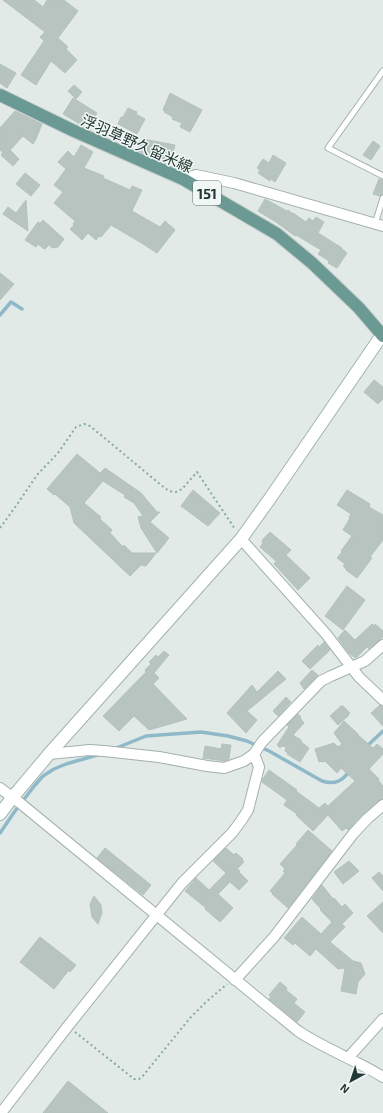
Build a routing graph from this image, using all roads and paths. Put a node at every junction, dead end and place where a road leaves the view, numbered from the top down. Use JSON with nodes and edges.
{"nodes":[{"id":1,"x":383,"y":71,"type":"edge"},
{"id":2,"x":0,"y":96,"type":"edge"},
{"id":3,"x":383,"y":176,"type":"edge"},
{"id":4,"x":182,"y":179,"type":"junction"},
{"id":5,"x":383,"y":198,"type":"edge"},
{"id":6,"x":379,"y":225,"type":"edge"},
{"id":7,"x":382,"y":335,"type":"edge"},
{"id":8,"x":0,"y":528,"type":"edge"},
{"id":9,"x":241,"y":539,"type":"junction"},
{"id":10,"x":383,"y":645,"type":"edge"},
{"id":11,"x":352,"y":668,"type":"junction"},
{"id":12,"x":383,"y":700,"type":"edge"},
{"id":13,"x":258,"y":749,"type":"junction"},
{"id":14,"x":49,"y":754,"type":"junction"},
{"id":15,"x":0,"y":788,"type":"edge"},
{"id":16,"x":18,"y":802,"type":"junction"},
{"id":17,"x":383,"y":805,"type":"edge"},
{"id":18,"x":0,"y":814,"type":"edge"},
{"id":19,"x":156,"y":915,"type":"junction"},
{"id":20,"x":234,"y":979,"type":"junction"},
{"id":21,"x":383,"y":1019,"type":"edge"},
{"id":22,"x":68,"y":1026,"type":"junction"},
{"id":23,"x":348,"y":1058,"type":"junction"},
{"id":24,"x":383,"y":1077,"type":"edge"},
{"id":25,"x":1,"y":1113,"type":"edge"}],
"edges":[{"from":1,"to":3,"type":"lane"},
{"from":2,"to":4,"type":"main road","name":"浮羽草野久留米線","number":"151"},
{"from":4,"to":6,"type":"street"},
{"from":4,"to":7,"type":"main road","name":"浮羽草野久留米線","number":"151"},
{"from":5,"to":6,"type":"lane"},
{"from":7,"to":9,"type":"street"},
{"from":8,"to":9,"type":"path"},
{"from":9,"to":11,"type":"street"},
{"from":9,"to":14,"type":"street"},
{"from":10,"to":11,"type":"street"},
{"from":11,"to":12,"type":"street"},
{"from":11,"to":13,"type":"street"},
{"from":13,"to":14,"type":"street"},
{"from":13,"to":19,"type":"street"},
{"from":14,"to":16,"type":"street"},
{"from":15,"to":16,"type":"street"},
{"from":16,"to":18,"type":"street"},
{"from":16,"to":19,"type":"street"},
{"from":17,"to":20,"type":"street"},
{"from":19,"to":20,"type":"street"},
{"from":19,"to":22,"type":"street"},
{"from":20,"to":22,"type":"path"},
{"from":20,"to":23,"type":"street"},
{"from":21,"to":23,"type":"street"},
{"from":22,"to":25,"type":"street"},
{"from":23,"to":24,"type":"street"}]}
